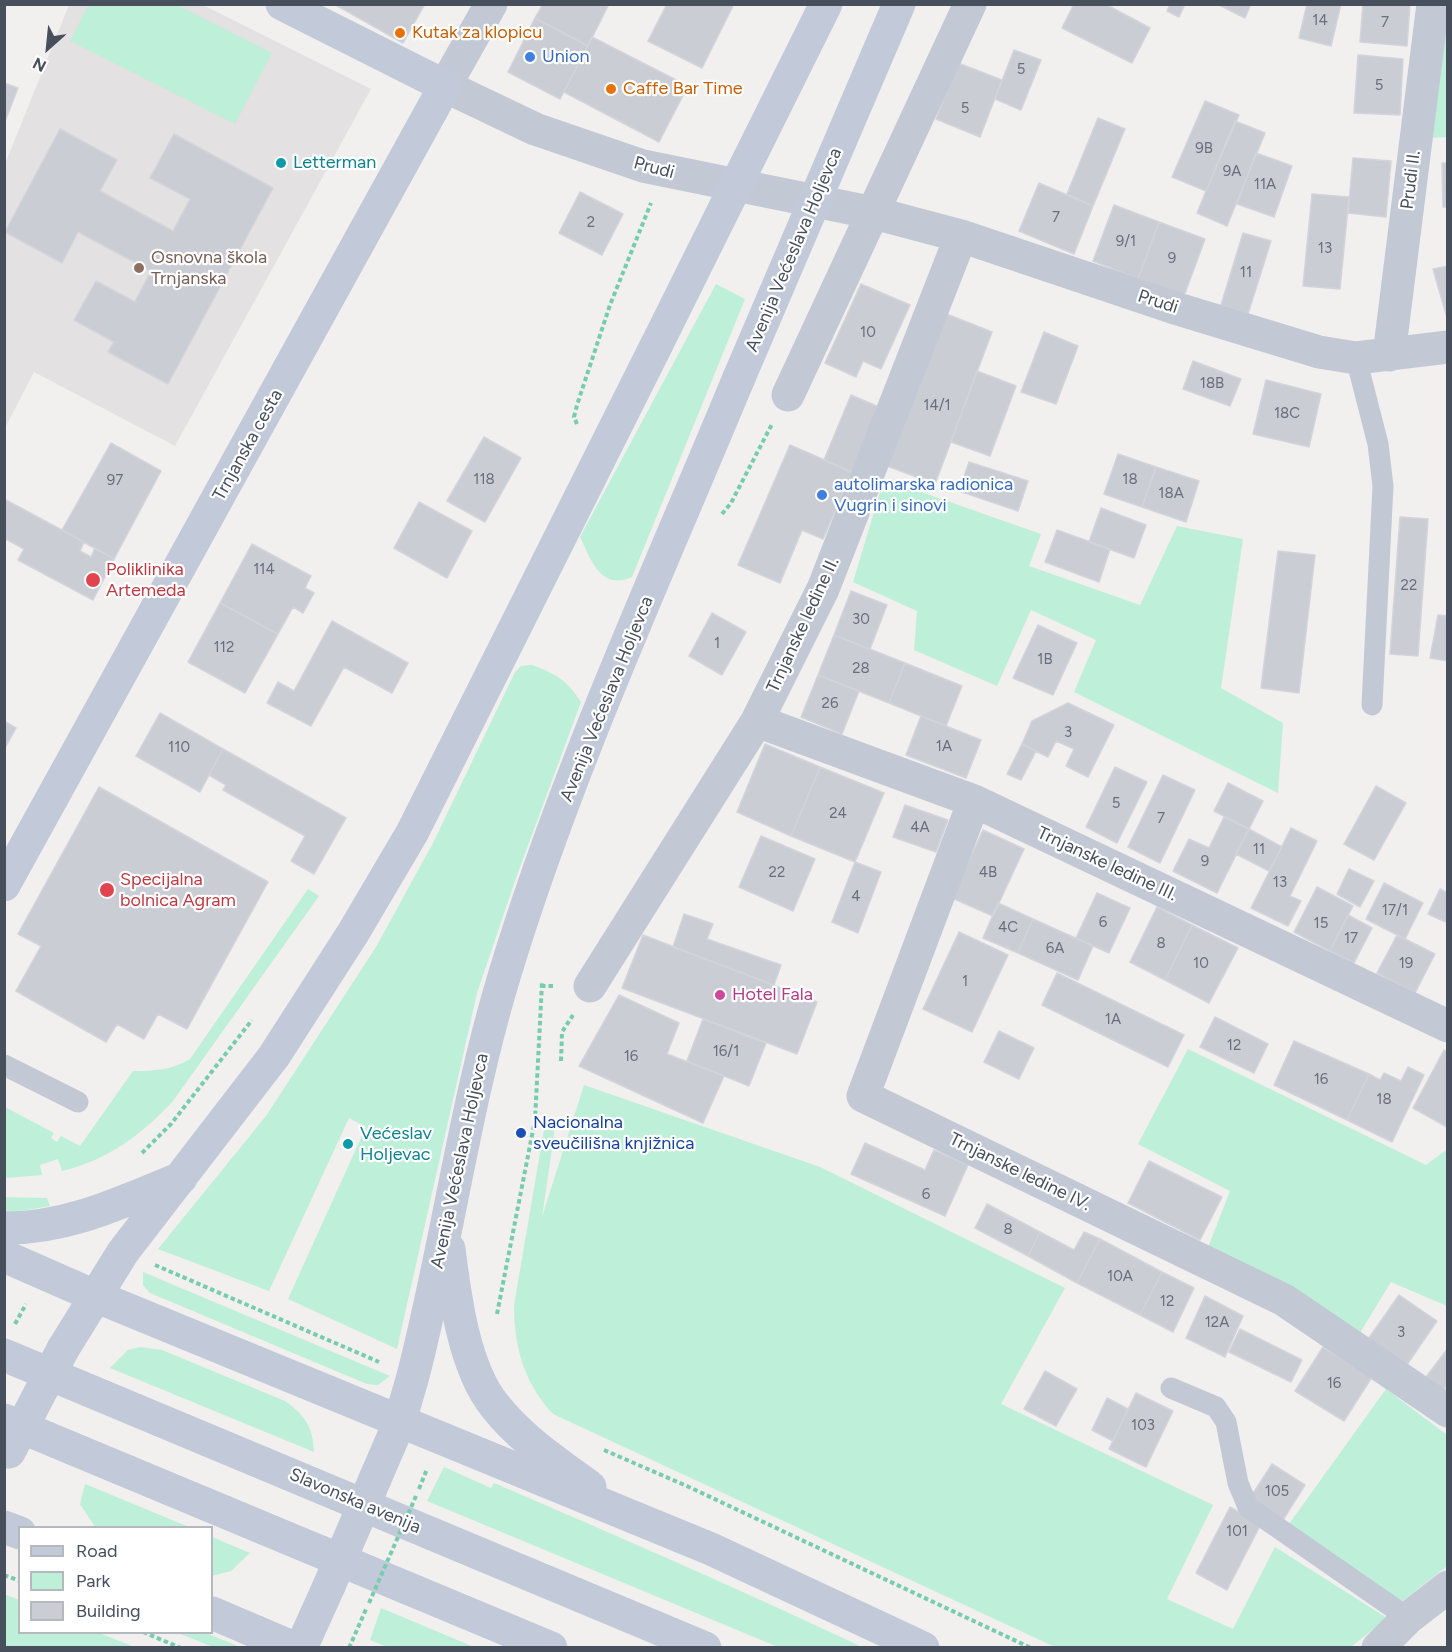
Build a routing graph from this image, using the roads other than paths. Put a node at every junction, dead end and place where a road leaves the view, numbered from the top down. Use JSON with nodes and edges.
{"nodes":[{"id":1,"x":282,"y":4,"type":"edge"},
{"id":2,"x":491,"y":4,"type":"edge"},
{"id":3,"x":826,"y":4,"type":"edge"},
{"id":4,"x":899,"y":4,"type":"edge"},
{"id":5,"x":970,"y":4,"type":"edge"},
{"id":6,"x":1433,"y":4,"type":"edge"},
{"id":7,"x":445,"y":86,"type":"junction"},
{"id":8,"x":874,"y":213,"type":"junction"},
{"id":9,"x":961,"y":236,"type":"junction"},
{"id":10,"x":1448,"y":347,"type":"edge"},
{"id":11,"x":1389,"y":355,"type":"junction"},
{"id":12,"x":1356,"y":358,"type":"junction"},
{"id":13,"x":788,"y":394,"type":"road end"},
{"id":14,"x":1372,"y":705,"type":"dead end"},
{"id":15,"x":757,"y":721,"type":"junction"},
{"id":16,"x":974,"y":801,"type":"junction"},
{"id":17,"x":4,"y":885,"type":"edge"},
{"id":18,"x":590,"y":986,"type":"road end"},
{"id":19,"x":1448,"y":1026,"type":"edge"},
{"id":20,"x":4,"y":1065,"type":"edge"},
{"id":21,"x":78,"y":1102,"type":"dead end"},
{"id":22,"x":182,"y":1177,"type":"junction"},
{"id":23,"x":446,"y":1221,"type":"junction"},
{"id":24,"x":4,"y":1228,"type":"edge"},
{"id":25,"x":4,"y":1256,"type":"edge"},
{"id":26,"x":95,"y":1296,"type":"junction"},
{"id":27,"x":9,"y":1341,"type":"edge"},
{"id":28,"x":1171,"y":1388,"type":"dead end"},
{"id":29,"x":1448,"y":1411,"type":"edge"},
{"id":30,"x":400,"y":1421,"type":"junction"},
{"id":31,"x":6,"y":1445,"type":"edge"},
{"id":32,"x":630,"y":1516,"type":"junction"},
{"id":33,"x":1448,"y":1587,"type":"edge"},
{"id":34,"x":213,"y":1613,"type":"edge"},
{"id":35,"x":1408,"y":1618,"type":"junction"},
{"id":36,"x":294,"y":1647,"type":"edge"},
{"id":37,"x":301,"y":1647,"type":"edge"},
{"id":38,"x":551,"y":1647,"type":"edge"},
{"id":39,"x":705,"y":1647,"type":"edge"},
{"id":40,"x":923,"y":1647,"type":"edge"},
{"id":41,"x":1378,"y":1647,"type":"edge"}],
"edges":[{"from":1,"to":7,"type":"main road"},
{"from":2,"to":7,"type":"street","name":"Trnjanska cesta"},
{"from":3,"to":22,"type":"main road","bridge":true},
{"from":4,"to":23,"type":"main road","name":"Avenija Većeslava Holjevca","bridge":true},
{"from":5,"to":8,"type":"street"},
{"from":6,"to":11,"type":"street","name":"Prudi II."},
{"from":7,"to":8,"type":"street","name":"Prudi"},
{"from":7,"to":17,"type":"main road","name":"Trnjanska cesta"},
{"from":8,"to":9,"type":"street","name":"Prudi"},
{"from":8,"to":13,"type":"street"},
{"from":9,"to":12,"type":"street","name":"Prudi"},
{"from":9,"to":15,"type":"street","name":"Trnjanske ledine II."},
{"from":10,"to":11,"type":"street","name":"Prudi"},
{"from":11,"to":12,"type":"street","name":"Prudi"},
{"from":12,"to":14,"type":"lane"},
{"from":15,"to":16,"type":"street","name":"Trnjanske ledine III."},
{"from":15,"to":18,"type":"street","name":"Trnjanske ledine II."},
{"from":16,"to":19,"type":"street","name":"Trnjanske ledine III."},
{"from":16,"to":29,"type":"street","name":"Trnjanske ledine IV."},
{"from":20,"to":21,"type":"lane"},
{"from":22,"to":24,"type":"main road"},
{"from":22,"to":26,"type":"main road"},
{"from":23,"to":30,"type":"main road","name":"Avenija Većeslava Holjevca"},
{"from":23,"to":32,"type":"main road"},
{"from":25,"to":26,"type":"main road"},
{"from":26,"to":30,"type":"main road"},
{"from":26,"to":31,"type":"main road","bridge":true},
{"from":27,"to":39,"type":"main road","name":"Slavonska avenija"},
{"from":28,"to":35,"type":"lane"},
{"from":30,"to":32,"type":"main road"},
{"from":30,"to":37,"type":"main road","name":"Avenija Većeslava Holjevca","bridge":true},
{"from":31,"to":38,"type":"main road"},
{"from":32,"to":40,"type":"main road"},
{"from":33,"to":35,"type":"street"},
{"from":34,"to":36,"type":"main road"},
{"from":35,"to":41,"type":"street"}]}
